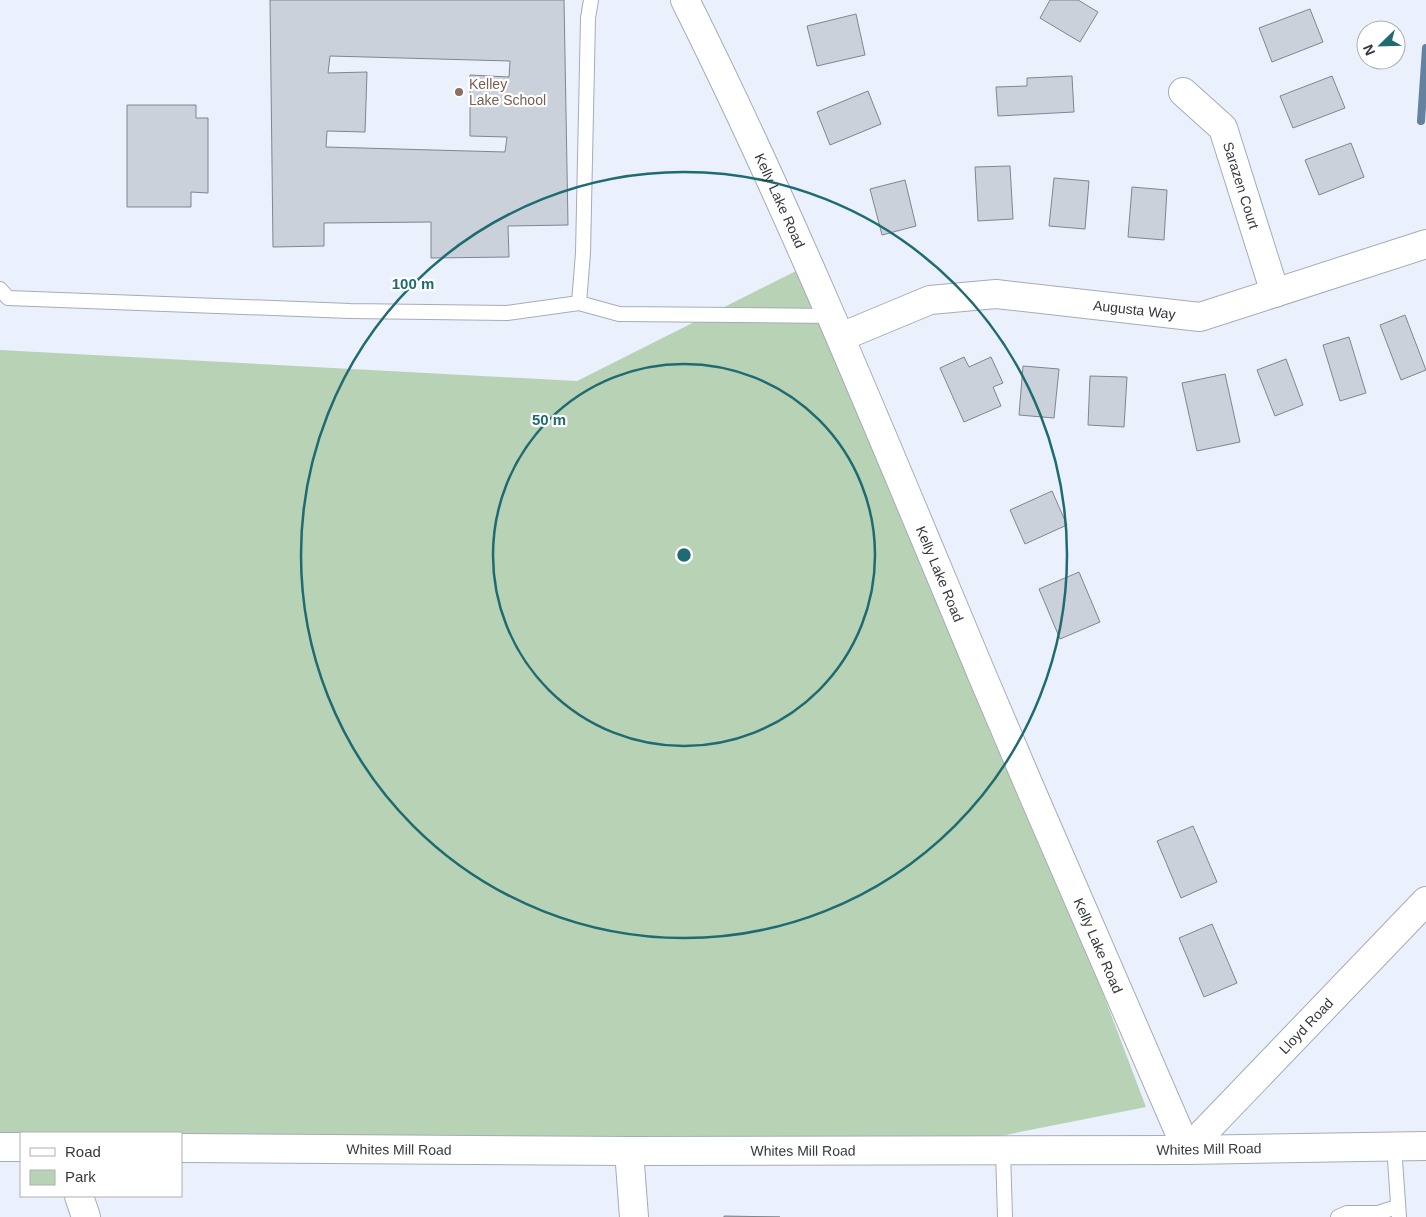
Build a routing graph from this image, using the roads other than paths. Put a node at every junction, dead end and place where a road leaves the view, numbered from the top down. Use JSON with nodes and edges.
{"nodes":[{"id":1,"x":591,"y":0,"type":"edge"},
{"id":2,"x":685,"y":0,"type":"edge"},
{"id":3,"x":1183,"y":92,"type":"dead end"},
{"id":4,"x":1426,"y":244,"type":"edge"},
{"id":5,"x":0,"y":289,"type":"edge"},
{"id":6,"x":1275,"y":293,"type":"junction"},
{"id":7,"x":579,"y":303,"type":"junction"},
{"id":8,"x":837,"y":326,"type":"junction"},
{"id":9,"x":1426,"y":901,"type":"edge"},
{"id":10,"x":0,"y":1146,"type":"edge"},
{"id":11,"x":1394,"y":1146,"type":"junction"},
{"id":12,"x":1426,"y":1146,"type":"edge"},
{"id":13,"x":20,"y":1147,"type":"edge"},
{"id":14,"x":182,"y":1148,"type":"edge"},
{"id":15,"x":1187,"y":1150,"type":"junction"},
{"id":16,"x":629,"y":1151,"type":"junction"},
{"id":17,"x":1003,"y":1151,"type":"junction"},
{"id":18,"x":79,"y":1197,"type":"edge"},
{"id":19,"x":1398,"y":1214,"type":"edge"},
{"id":20,"x":86,"y":1217,"type":"edge"},
{"id":21,"x":634,"y":1217,"type":"edge"},
{"id":22,"x":1005,"y":1217,"type":"edge"},
{"id":23,"x":1338,"y":1217,"type":"edge"}],
"edges":[{"from":1,"to":7,"type":"lane"},
{"from":2,"to":8,"type":"street","name":"Kelly Lake Road"},
{"from":3,"to":6,"type":"street","name":"Sarazen Court"},
{"from":4,"to":6,"type":"street","name":"Augusta Way"},
{"from":5,"to":7,"type":"lane"},
{"from":6,"to":8,"type":"street","name":"Augusta Way"},
{"from":7,"to":8,"type":"lane"},
{"from":8,"to":15,"type":"street","name":"Kelly Lake Road"},
{"from":9,"to":15,"type":"street","name":"Lloyd Road"},
{"from":10,"to":13,"type":"street"},
{"from":11,"to":12,"type":"street","name":"Whites Mill Road"},
{"from":11,"to":15,"type":"street","name":"Whites Mill Road"},
{"from":11,"to":19,"type":"lane"},
{"from":14,"to":16,"type":"street","name":"Whites Mill Road"},
{"from":15,"to":17,"type":"street","name":"Whites Mill Road"},
{"from":16,"to":17,"type":"street","name":"Whites Mill Road"},
{"from":16,"to":21,"type":"street"},
{"from":17,"to":22,"type":"lane"},
{"from":18,"to":20,"type":"street"},
{"from":19,"to":23,"type":"lane"}]}
